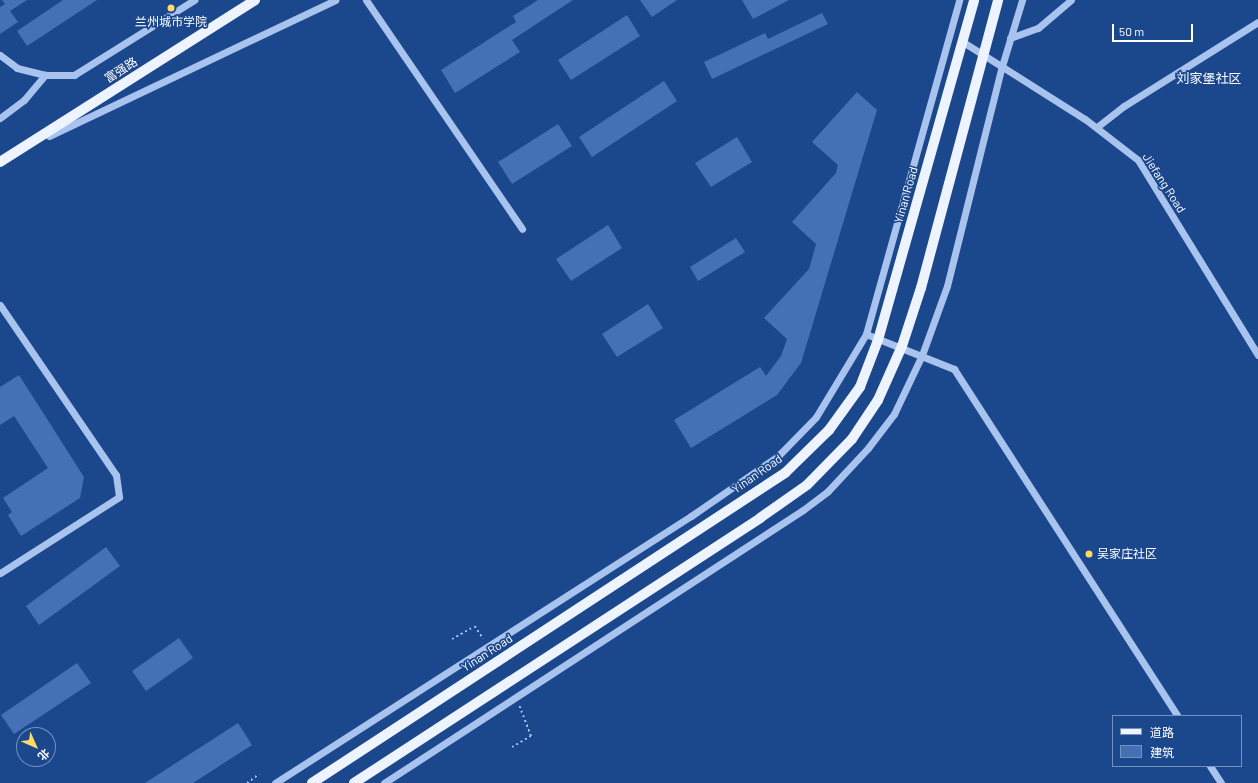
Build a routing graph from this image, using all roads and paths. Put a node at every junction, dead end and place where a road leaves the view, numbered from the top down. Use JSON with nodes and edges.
{"nodes":[{"id":1,"x":194,"y":0,"type":"edge"},
{"id":2,"x":255,"y":0,"type":"edge"},
{"id":3,"x":335,"y":0,"type":"edge"},
{"id":4,"x":366,"y":0,"type":"edge"},
{"id":5,"x":959,"y":0,"type":"edge"},
{"id":6,"x":974,"y":0,"type":"edge"},
{"id":7,"x":998,"y":0,"type":"edge"},
{"id":8,"x":1022,"y":0,"type":"edge"},
{"id":9,"x":1071,"y":0,"type":"edge"},
{"id":10,"x":1258,"y":22,"type":"edge"},
{"id":11,"x":1010,"y":38,"type":"junction"},
{"id":12,"x":964,"y":42,"type":"junction"},
{"id":13,"x":984,"y":55,"type":"junction"},
{"id":14,"x":0,"y":56,"type":"edge"},
{"id":15,"x":1002,"y":66,"type":"junction"},
{"id":16,"x":45,"y":75,"type":"junction"},
{"id":17,"x":0,"y":118,"type":"edge"},
{"id":18,"x":1097,"y":127,"type":"junction"},
{"id":19,"x":0,"y":162,"type":"edge"},
{"id":20,"x":522,"y":229,"type":"dead end"},
{"id":21,"x":0,"y":305,"type":"edge"},
{"id":22,"x":866,"y":334,"type":"junction"},
{"id":23,"x":878,"y":340,"type":"junction"},
{"id":24,"x":902,"y":346,"type":"junction"},
{"id":25,"x":922,"y":355,"type":"junction"},
{"id":26,"x":1258,"y":355,"type":"edge"},
{"id":27,"x":0,"y":573,"type":"edge"},
{"id":28,"x":452,"y":639,"type":"dead end"},
{"id":29,"x":487,"y":646,"type":"junction"},
{"id":30,"x":516,"y":696,"type":"junction"},
{"id":31,"x":1177,"y":715,"type":"edge"},
{"id":32,"x":512,"y":747,"type":"dead end"},
{"id":33,"x":1211,"y":767,"type":"edge"},
{"id":34,"x":259,"y":774,"type":"dead end"},
{"id":35,"x":246,"y":783,"type":"edge"},
{"id":36,"x":275,"y":783,"type":"edge"},
{"id":37,"x":312,"y":783,"type":"edge"},
{"id":38,"x":354,"y":783,"type":"edge"},
{"id":39,"x":384,"y":783,"type":"edge"},
{"id":40,"x":1221,"y":783,"type":"edge"}],
"edges":[{"from":1,"to":16,"type":"street"},
{"from":2,"to":19,"type":"main road","name":"富强路"},
{"from":3,"to":19,"type":"street"},
{"from":4,"to":20,"type":"street"},
{"from":5,"to":22,"type":"street"},
{"from":6,"to":12,"type":"main road","name":"Yinan Road"},
{"from":7,"to":13,"type":"main road"},
{"from":8,"to":11,"type":"street"},
{"from":9,"to":11,"type":"street"},
{"from":10,"to":18,"type":"street"},
{"from":11,"to":15,"type":"street"},
{"from":12,"to":13,"type":"street","name":"Jiefang Road"},
{"from":12,"to":23,"type":"main road","name":"Yinan Road"},
{"from":13,"to":15,"type":"street","name":"Jiefang Road"},
{"from":13,"to":24,"type":"main road"},
{"from":14,"to":16,"type":"street"},
{"from":15,"to":18,"type":"street","name":"Jiefang Road"},
{"from":15,"to":25,"type":"street"},
{"from":16,"to":17,"type":"street"},
{"from":18,"to":26,"type":"street","name":"Jiefang Road"},
{"from":21,"to":27,"type":"street"},
{"from":22,"to":23,"type":"street"},
{"from":22,"to":29,"type":"street"},
{"from":23,"to":24,"type":"street"},
{"from":23,"to":37,"type":"main road","name":"Yinan Road"},
{"from":24,"to":25,"type":"street"},
{"from":24,"to":38,"type":"main road"},
{"from":25,"to":30,"type":"street"},
{"from":25,"to":31,"type":"street"},
{"from":28,"to":29,"type":"path"},
{"from":29,"to":36,"type":"street"},
{"from":30,"to":32,"type":"path"},
{"from":30,"to":39,"type":"street"},
{"from":33,"to":40,"type":"street"},
{"from":34,"to":35,"type":"path"}]}
